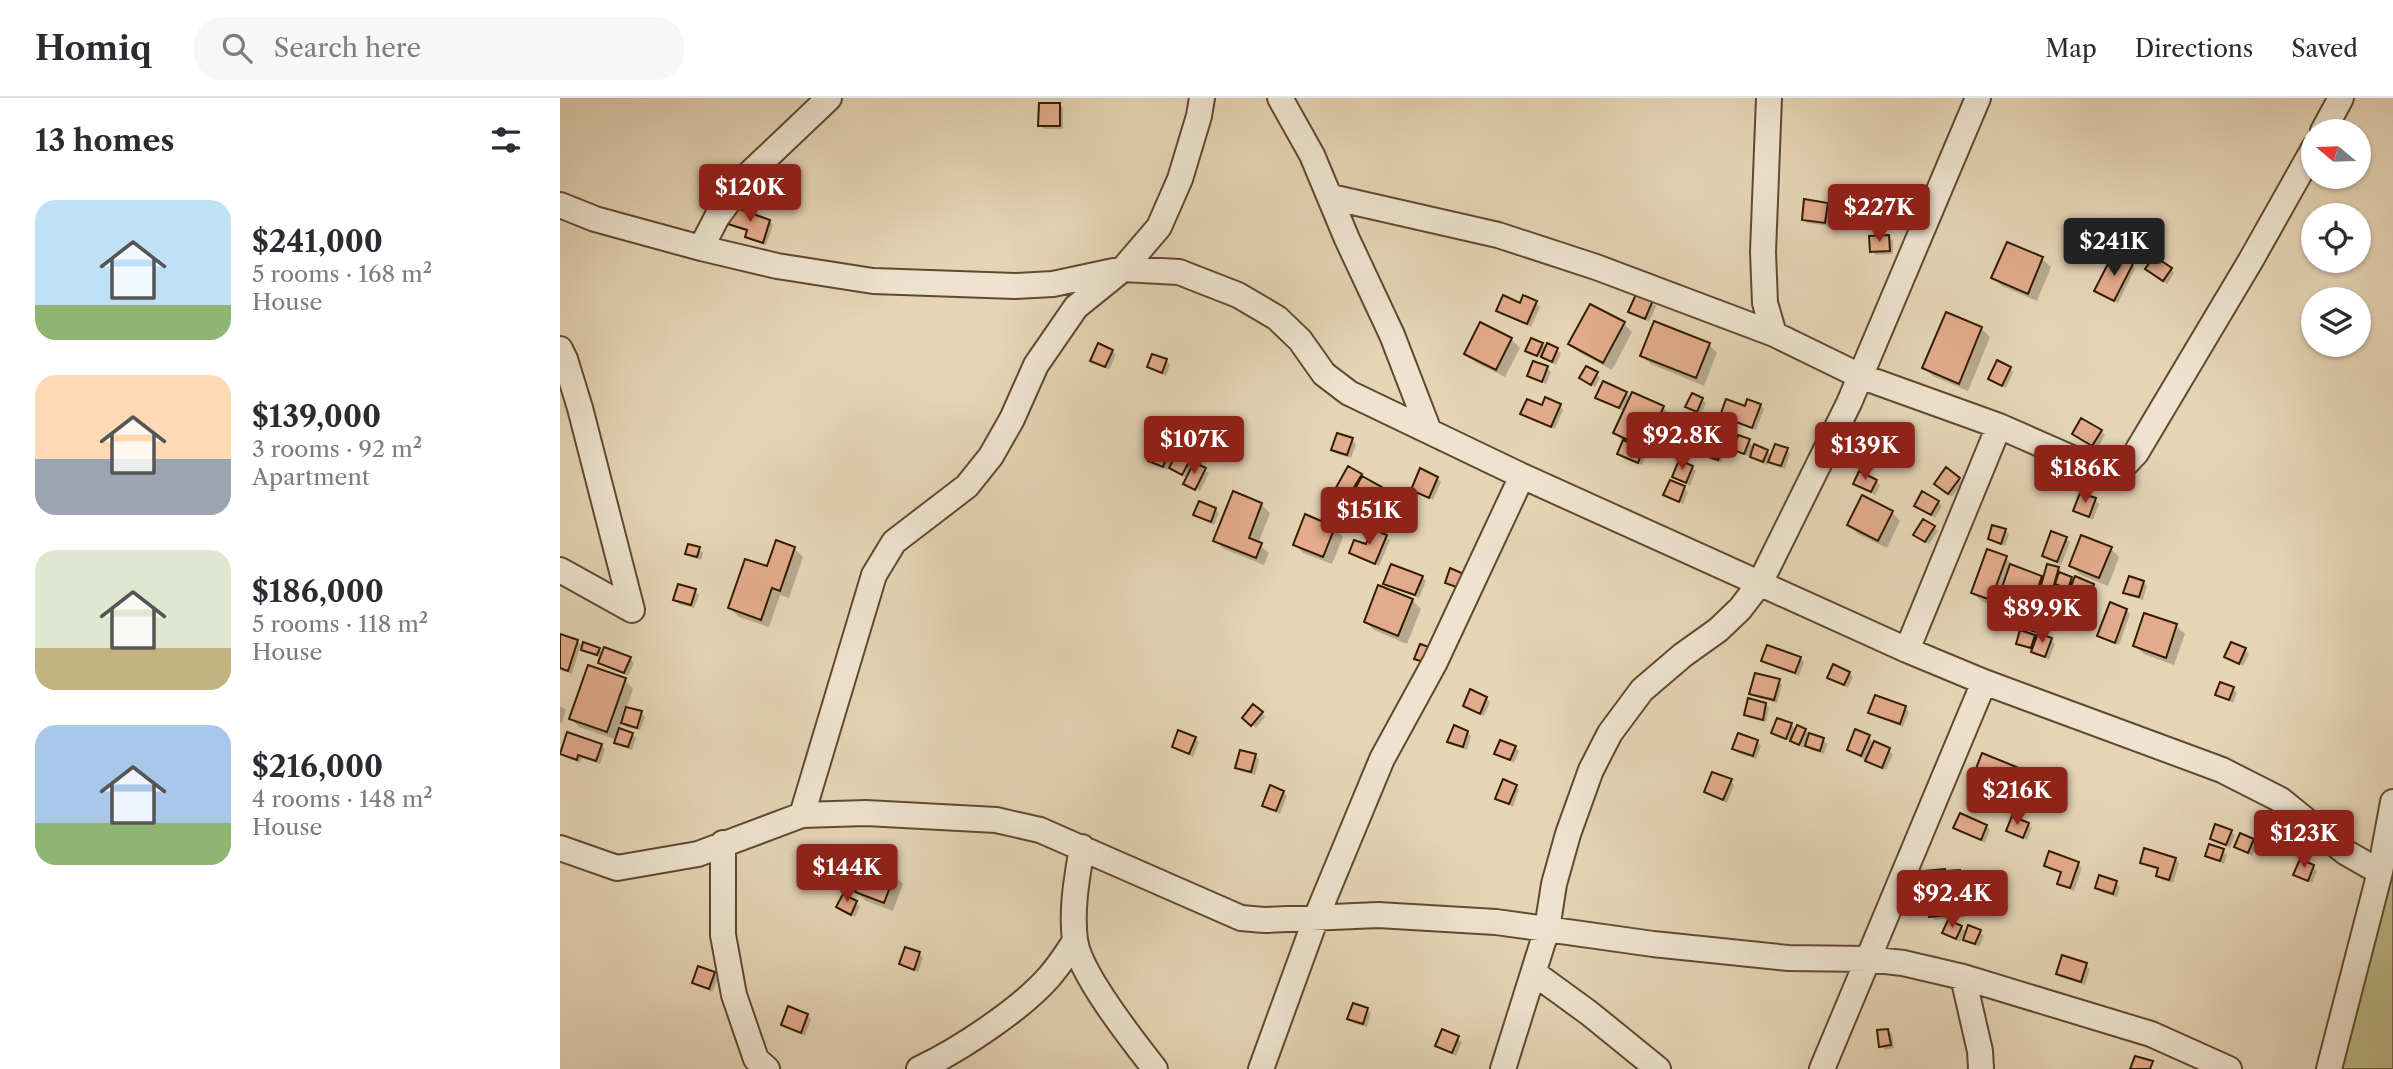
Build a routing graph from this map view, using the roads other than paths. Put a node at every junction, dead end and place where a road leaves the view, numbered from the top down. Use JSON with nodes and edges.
{"nodes":[{"id":1,"x":829,"y":98,"type":"edge"},
{"id":2,"x":1202,"y":98,"type":"edge"},
{"id":3,"x":1280,"y":98,"type":"edge"},
{"id":4,"x":1769,"y":98,"type":"edge"},
{"id":5,"x":1978,"y":98,"type":"edge"},
{"id":6,"x":2341,"y":98,"type":"edge"},
{"id":7,"x":2330,"y":119,"type":"edge"},
{"id":8,"x":2301,"y":172,"type":"edge"},
{"id":9,"x":1331,"y":197,"type":"junction"},
{"id":10,"x":560,"y":205,"type":"edge"},
{"id":11,"x":701,"y":248,"type":"junction"},
{"id":12,"x":1123,"y":269,"type":"junction"},
{"id":13,"x":1774,"y":334,"type":"junction"},
{"id":14,"x":560,"y":349,"type":"edge"},
{"id":15,"x":1860,"y":376,"type":"junction"},
{"id":16,"x":1999,"y":426,"type":"junction"},
{"id":17,"x":1429,"y":431,"type":"junction"},
{"id":18,"x":1522,"y":476,"type":"junction"},
{"id":19,"x":560,"y":570,"type":"edge"},
{"id":20,"x":1759,"y":583,"type":"junction"},
{"id":21,"x":1907,"y":650,"type":"junction"},
{"id":22,"x":1984,"y":682,"type":"junction"},
{"id":23,"x":2393,"y":803,"type":"edge"},
{"id":24,"x":802,"y":815,"type":"junction"},
{"id":25,"x":723,"y":843,"type":"junction"},
{"id":26,"x":1082,"y":847,"type":"junction"},
{"id":27,"x":560,"y":848,"type":"edge"},
{"id":28,"x":2381,"y":872,"type":"junction"},
{"id":29,"x":1316,"y":918,"type":"junction"},
{"id":30,"x":1546,"y":929,"type":"junction"},
{"id":31,"x":1075,"y":941,"type":"junction"},
{"id":32,"x":1868,"y":959,"type":"junction"},
{"id":33,"x":1534,"y":974,"type":"junction"},
{"id":34,"x":1963,"y":977,"type":"junction"},
{"id":35,"x":767,"y":1069,"type":"edge"},
{"id":36,"x":919,"y":1069,"type":"edge"},
{"id":37,"x":1155,"y":1069,"type":"edge"},
{"id":38,"x":1261,"y":1069,"type":"edge"},
{"id":39,"x":1503,"y":1069,"type":"edge"},
{"id":40,"x":1658,"y":1069,"type":"edge"},
{"id":41,"x":1822,"y":1069,"type":"edge"},
{"id":42,"x":1981,"y":1069,"type":"edge"},
{"id":43,"x":2229,"y":1069,"type":"edge"},
{"id":44,"x":2329,"y":1069,"type":"edge"}],
"edges":[{"from":1,"to":11,"type":"street"},
{"from":2,"to":12,"type":"street"},
{"from":3,"to":9,"type":"street"},
{"from":4,"to":13,"type":"street"},
{"from":5,"to":15,"type":"street"},
{"from":6,"to":7,"type":"street"},
{"from":8,"to":16,"type":"street"},
{"from":9,"to":13,"type":"street"},
{"from":9,"to":17,"type":"street"},
{"from":10,"to":11,"type":"street"},
{"from":11,"to":12,"type":"street"},
{"from":12,"to":17,"type":"street"},
{"from":12,"to":24,"type":"street"},
{"from":13,"to":15,"type":"street"},
{"from":14,"to":19,"type":"street"},
{"from":15,"to":16,"type":"street"},
{"from":15,"to":20,"type":"street"},
{"from":16,"to":21,"type":"street"},
{"from":17,"to":18,"type":"street"},
{"from":18,"to":20,"type":"street"},
{"from":18,"to":29,"type":"street"},
{"from":20,"to":21,"type":"street"},
{"from":20,"to":30,"type":"street"},
{"from":21,"to":22,"type":"street"},
{"from":22,"to":28,"type":"street"},
{"from":22,"to":32,"type":"street"},
{"from":23,"to":28,"type":"street"},
{"from":24,"to":25,"type":"street"},
{"from":24,"to":26,"type":"street"},
{"from":25,"to":27,"type":"street"},
{"from":25,"to":35,"type":"street"},
{"from":26,"to":29,"type":"street"},
{"from":26,"to":31,"type":"street"},
{"from":28,"to":44,"type":"street"},
{"from":29,"to":30,"type":"street"},
{"from":29,"to":38,"type":"street"},
{"from":30,"to":32,"type":"street"},
{"from":30,"to":33,"type":"street"},
{"from":31,"to":36,"type":"street"},
{"from":31,"to":37,"type":"street"},
{"from":32,"to":34,"type":"street"},
{"from":32,"to":41,"type":"street"},
{"from":33,"to":39,"type":"street"},
{"from":33,"to":40,"type":"street"},
{"from":34,"to":42,"type":"street"},
{"from":34,"to":43,"type":"street"}]}
